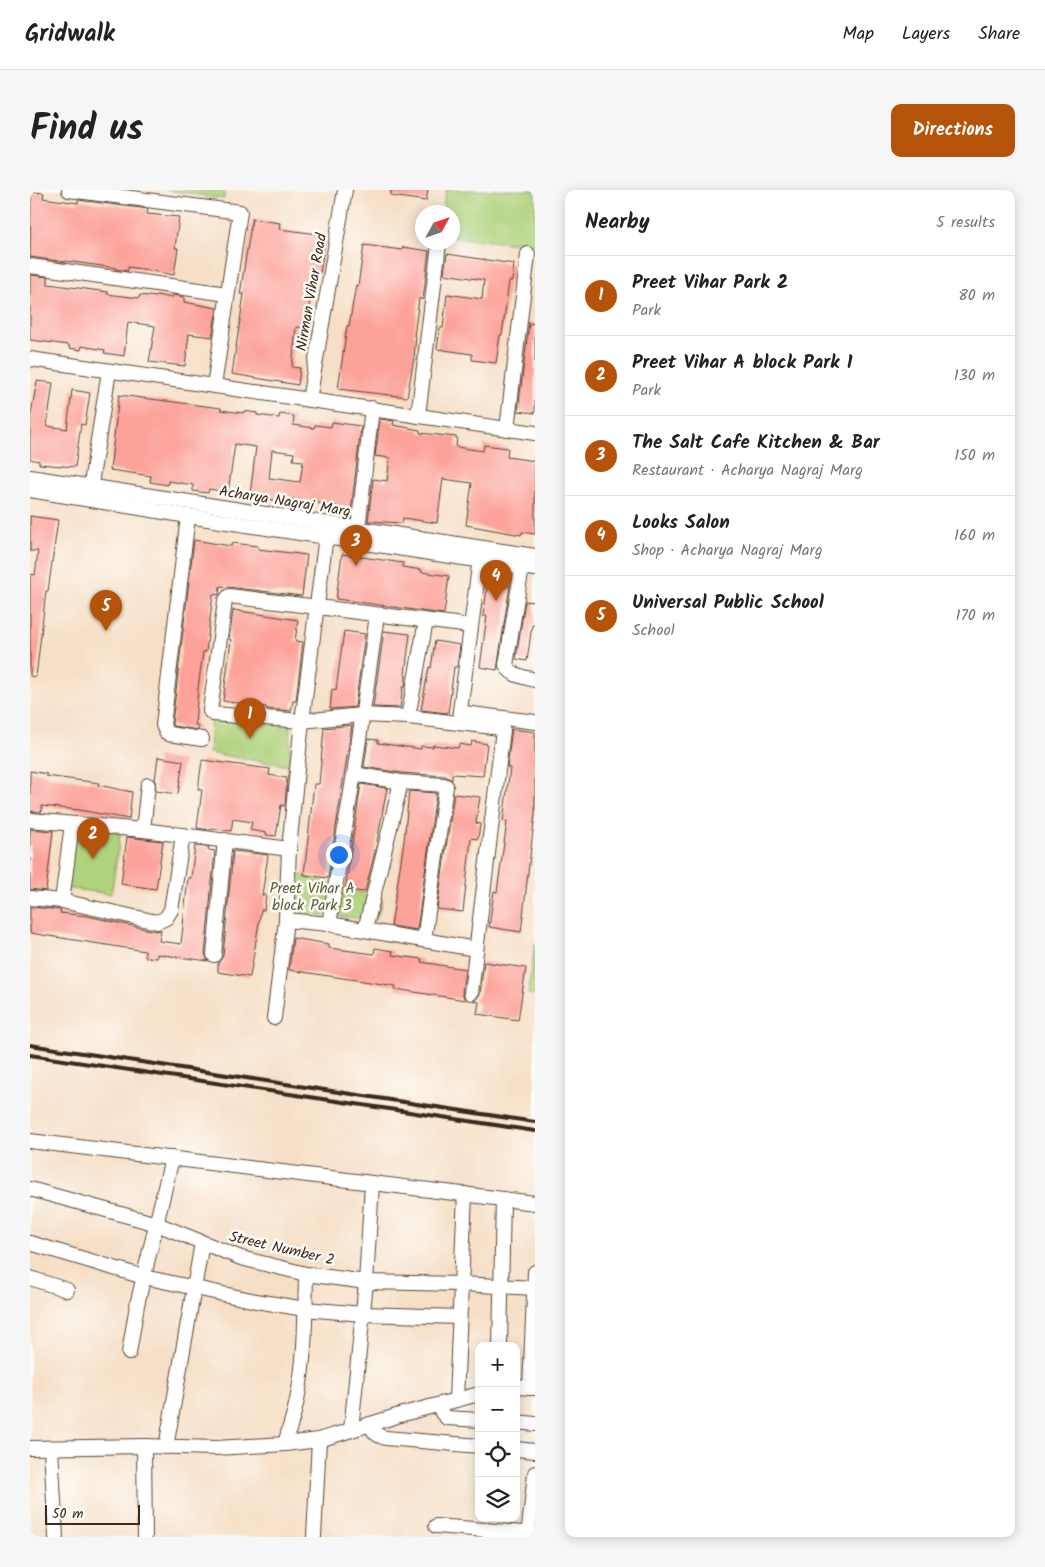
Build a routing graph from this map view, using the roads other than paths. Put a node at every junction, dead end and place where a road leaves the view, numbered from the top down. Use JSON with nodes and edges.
{"nodes":[{"id":1,"x":69,"y":190,"type":"edge"},
{"id":2,"x":345,"y":190,"type":"edge"},
{"id":3,"x":439,"y":250,"type":"edge"},
{"id":4,"x":528,"y":254,"type":"dead end"},
{"id":5,"x":30,"y":266,"type":"edge"},
{"id":6,"x":227,"y":294,"type":"junction"},
{"id":7,"x":30,"y":359,"type":"edge"},
{"id":8,"x":109,"y":371,"type":"junction"},
{"id":9,"x":214,"y":386,"type":"junction"},
{"id":10,"x":309,"y":400,"type":"junction"},
{"id":11,"x":372,"y":408,"type":"junction"},
{"id":12,"x":418,"y":416,"type":"junction"},
{"id":13,"x":507,"y":429,"type":"junction"},
{"id":14,"x":535,"y":433,"type":"edge"},
{"id":15,"x":30,"y":477,"type":"edge"},
{"id":16,"x":30,"y":490,"type":"edge"},
{"id":17,"x":90,"y":493,"type":"junction"},
{"id":18,"x":188,"y":516,"type":"junction"},
{"id":19,"x":358,"y":529,"type":"junction"},
{"id":20,"x":326,"y":531,"type":"junction"},
{"id":21,"x":481,"y":554,"type":"junction"},
{"id":22,"x":535,"y":556,"type":"edge"},
{"id":23,"x":529,"y":568,"type":"edge"},
{"id":24,"x":317,"y":608,"type":"junction"},
{"id":25,"x":377,"y":615,"type":"junction"},
{"id":26,"x":426,"y":621,"type":"junction"},
{"id":27,"x":471,"y":626,"type":"junction"},
{"id":28,"x":535,"y":680,"type":"edge"},
{"id":29,"x":362,"y":715,"type":"junction"},
{"id":30,"x":408,"y":717,"type":"junction"},
{"id":31,"x":302,"y":722,"type":"junction"},
{"id":32,"x":535,"y":722,"type":"edge"},
{"id":33,"x":202,"y":739,"type":"dead end"},
{"id":34,"x":354,"y":774,"type":"junction"},
{"id":35,"x":401,"y":782,"type":"junction"},
{"id":36,"x":148,"y":785,"type":"dead end"},
{"id":37,"x":30,"y":820,"type":"edge"},
{"id":38,"x":72,"y":824,"type":"junction"},
{"id":39,"x":143,"y":830,"type":"junction"},
{"id":40,"x":183,"y":835,"type":"junction"},
{"id":41,"x":225,"y":840,"type":"junction"},
{"id":42,"x":289,"y":849,"type":"junction"},
{"id":43,"x":30,"y":898,"type":"edge"},
{"id":44,"x":62,"y":901,"type":"junction"},
{"id":45,"x":286,"y":920,"type":"junction"},
{"id":46,"x":329,"y":924,"type":"junction"},
{"id":47,"x":365,"y":930,"type":"junction"},
{"id":48,"x":424,"y":940,"type":"junction"},
{"id":49,"x":476,"y":949,"type":"junction"},
{"id":50,"x":214,"y":955,"type":"dead end"},
{"id":51,"x":472,"y":993,"type":"dead end"},
{"id":52,"x":274,"y":1018,"type":"dead end"},
{"id":53,"x":30,"y":1141,"type":"edge"},
{"id":54,"x":172,"y":1158,"type":"junction"},
{"id":55,"x":372,"y":1183,"type":"junction"},
{"id":56,"x":30,"y":1189,"type":"edge"},
{"id":57,"x":465,"y":1194,"type":"junction"},
{"id":58,"x":503,"y":1199,"type":"junction"},
{"id":59,"x":535,"y":1203,"type":"edge"},
{"id":60,"x":157,"y":1224,"type":"junction"},
{"id":61,"x":30,"y":1243,"type":"edge"},
{"id":62,"x":202,"y":1243,"type":"junction"},
{"id":63,"x":535,"y":1272,"type":"edge"},
{"id":64,"x":306,"y":1274,"type":"junction"},
{"id":65,"x":144,"y":1277,"type":"junction"},
{"id":66,"x":30,"y":1278,"type":"edge"},
{"id":67,"x":366,"y":1282,"type":"junction"},
{"id":68,"x":461,"y":1284,"type":"junction"},
{"id":69,"x":501,"y":1285,"type":"junction"},
{"id":70,"x":535,"y":1288,"type":"edge"},
{"id":71,"x":194,"y":1289,"type":"junction"},
{"id":72,"x":67,"y":1290,"type":"dead end"},
{"id":73,"x":305,"y":1309,"type":"junction"},
{"id":74,"x":362,"y":1314,"type":"junction"},
{"id":75,"x":460,"y":1317,"type":"junction"},
{"id":76,"x":500,"y":1342,"type":"edge"},
{"id":77,"x":533,"y":1352,"type":"edge"},
{"id":78,"x":129,"y":1353,"type":"dead end"},
{"id":79,"x":527,"y":1388,"type":"edge"},
{"id":80,"x":475,"y":1395,"type":"edge"},
{"id":81,"x":456,"y":1400,"type":"junction"},
{"id":82,"x":440,"y":1404,"type":"junction"},
{"id":83,"x":475,"y":1420,"type":"edge"},
{"id":84,"x":520,"y":1422,"type":"edge"},
{"id":85,"x":370,"y":1424,"type":"junction"},
{"id":86,"x":535,"y":1424,"type":"edge"},
{"id":87,"x":351,"y":1430,"type":"junction"},
{"id":88,"x":319,"y":1440,"type":"junction"},
{"id":89,"x":285,"y":1444,"type":"junction"},
{"id":90,"x":144,"y":1446,"type":"junction"},
{"id":91,"x":475,"y":1446,"type":"edge"},
{"id":92,"x":166,"y":1447,"type":"junction"},
{"id":93,"x":30,"y":1448,"type":"edge"},
{"id":94,"x":51,"y":1448,"type":"junction"},
{"id":95,"x":520,"y":1449,"type":"edge"},
{"id":96,"x":535,"y":1451,"type":"edge"},
{"id":97,"x":535,"y":1473,"type":"edge"},
{"id":98,"x":436,"y":1526,"type":"dead end"},
{"id":99,"x":531,"y":1535,"type":"edge"},
{"id":100,"x":56,"y":1537,"type":"edge"},
{"id":101,"x":145,"y":1537,"type":"edge"},
{"id":102,"x":314,"y":1537,"type":"edge"}],
"edges":[{"from":1,"to":6,"type":"street"},
{"from":2,"to":10,"type":"street","name":"Nirman Vihar Road"},
{"from":3,"to":12,"type":"street"},
{"from":4,"to":13,"type":"street"},
{"from":5,"to":6,"type":"street"},
{"from":6,"to":9,"type":"street"},
{"from":7,"to":8,"type":"street"},
{"from":8,"to":9,"type":"street"},
{"from":8,"to":17,"type":"street"},
{"from":9,"to":10,"type":"street"},
{"from":10,"to":11,"type":"street"},
{"from":11,"to":12,"type":"street"},
{"from":11,"to":19,"type":"street"},
{"from":12,"to":13,"type":"street"},
{"from":13,"to":14,"type":"street"},
{"from":15,"to":17,"type":"street","name":"Acharya Nagraj Marg"},
{"from":16,"to":17,"type":"street","name":"Acharya Nagraj Marg"},
{"from":17,"to":18,"type":"street","name":"Acharya Nagraj Marg"},
{"from":17,"to":20,"type":"street","name":"Acharya Nagraj Marg"},
{"from":18,"to":20,"type":"street","name":"Acharya Nagraj Marg"},
{"from":18,"to":33,"type":"street"},
{"from":19,"to":20,"type":"street","name":"Acharya Nagraj Marg"},
{"from":19,"to":21,"type":"street","name":"Acharya Nagraj Marg"},
{"from":20,"to":21,"type":"street","name":"Acharya Nagraj Marg"},
{"from":20,"to":24,"type":"street"},
{"from":21,"to":22,"type":"street","name":"Acharya Nagraj Marg"},
{"from":21,"to":23,"type":"street","name":"Acharya Nagraj Marg"},
{"from":21,"to":27,"type":"street"},
{"from":23,"to":28,"type":"street"},
{"from":24,"to":25,"type":"street"},
{"from":24,"to":31,"type":"street"},
{"from":24,"to":31,"type":"street"},
{"from":25,"to":26,"type":"street"},
{"from":25,"to":29,"type":"street"},
{"from":26,"to":27,"type":"street"},
{"from":26,"to":30,"type":"street"},
{"from":27,"to":32,"type":"street"},
{"from":29,"to":30,"type":"street"},
{"from":29,"to":31,"type":"street"},
{"from":29,"to":34,"type":"street"},
{"from":30,"to":49,"type":"street"},
{"from":31,"to":42,"type":"street"},
{"from":34,"to":35,"type":"street"},
{"from":34,"to":46,"type":"street"},
{"from":35,"to":47,"type":"street"},
{"from":35,"to":48,"type":"street"},
{"from":36,"to":39,"type":"street"},
{"from":37,"to":38,"type":"street"},
{"from":38,"to":39,"type":"street"},
{"from":38,"to":44,"type":"street"},
{"from":39,"to":40,"type":"street"},
{"from":40,"to":41,"type":"street"},
{"from":40,"to":44,"type":"street"},
{"from":41,"to":42,"type":"street"},
{"from":41,"to":50,"type":"street"},
{"from":42,"to":45,"type":"street"},
{"from":43,"to":44,"type":"street"},
{"from":45,"to":46,"type":"street"},
{"from":45,"to":52,"type":"street"},
{"from":46,"to":47,"type":"street"},
{"from":47,"to":48,"type":"street"},
{"from":48,"to":49,"type":"street"},
{"from":49,"to":51,"type":"street"},
{"from":53,"to":54,"type":"street"},
{"from":54,"to":55,"type":"street"},
{"from":54,"to":60,"type":"street"},
{"from":55,"to":57,"type":"street"},
{"from":55,"to":67,"type":"street"},
{"from":56,"to":60,"type":"street","name":"Street Number 2"},
{"from":57,"to":58,"type":"street"},
{"from":57,"to":68,"type":"street"},
{"from":58,"to":59,"type":"street"},
{"from":58,"to":69,"type":"street"},
{"from":60,"to":62,"type":"street","name":"Street Number 2"},
{"from":60,"to":65,"type":"street"},
{"from":61,"to":65,"type":"street"},
{"from":62,"to":64,"type":"street","name":"Street Number 2"},
{"from":62,"to":71,"type":"street"},
{"from":63,"to":70,"type":"street"},
{"from":64,"to":67,"type":"street","name":"Street Number 2"},
{"from":64,"to":73,"type":"street"},
{"from":65,"to":71,"type":"street"},
{"from":65,"to":78,"type":"street"},
{"from":66,"to":72,"type":"street"},
{"from":67,"to":68,"type":"street","name":"Street Number 2"},
{"from":67,"to":74,"type":"street"},
{"from":68,"to":69,"type":"street","name":"Street Number 2"},
{"from":68,"to":75,"type":"street"},
{"from":69,"to":70,"type":"street","name":"Street Number 2"},
{"from":69,"to":76,"type":"street"},
{"from":70,"to":77,"type":"street"},
{"from":71,"to":73,"type":"street"},
{"from":71,"to":92,"type":"street"},
{"from":73,"to":74,"type":"street"},
{"from":73,"to":89,"type":"street"},
{"from":74,"to":75,"type":"street"},
{"from":74,"to":87,"type":"street"},
{"from":75,"to":81,"type":"street"},
{"from":77,"to":79,"type":"street"},
{"from":80,"to":81,"type":"street"},
{"from":81,"to":82,"type":"street"},
{"from":82,"to":83,"type":"street"},
{"from":82,"to":85,"type":"street"},
{"from":84,"to":86,"type":"street"},
{"from":85,"to":87,"type":"street"},
{"from":85,"to":91,"type":"street"},
{"from":87,"to":88,"type":"street"},
{"from":88,"to":89,"type":"street"},
{"from":88,"to":102,"type":"street"},
{"from":89,"to":92,"type":"street"},
{"from":90,"to":92,"type":"street"},
{"from":90,"to":94,"type":"street"},
{"from":90,"to":101,"type":"street"},
{"from":93,"to":94,"type":"street"},
{"from":94,"to":100,"type":"street"},
{"from":95,"to":96,"type":"street"},
{"from":97,"to":99,"type":"street"},
{"from":98,"to":99,"type":"street"}]}
